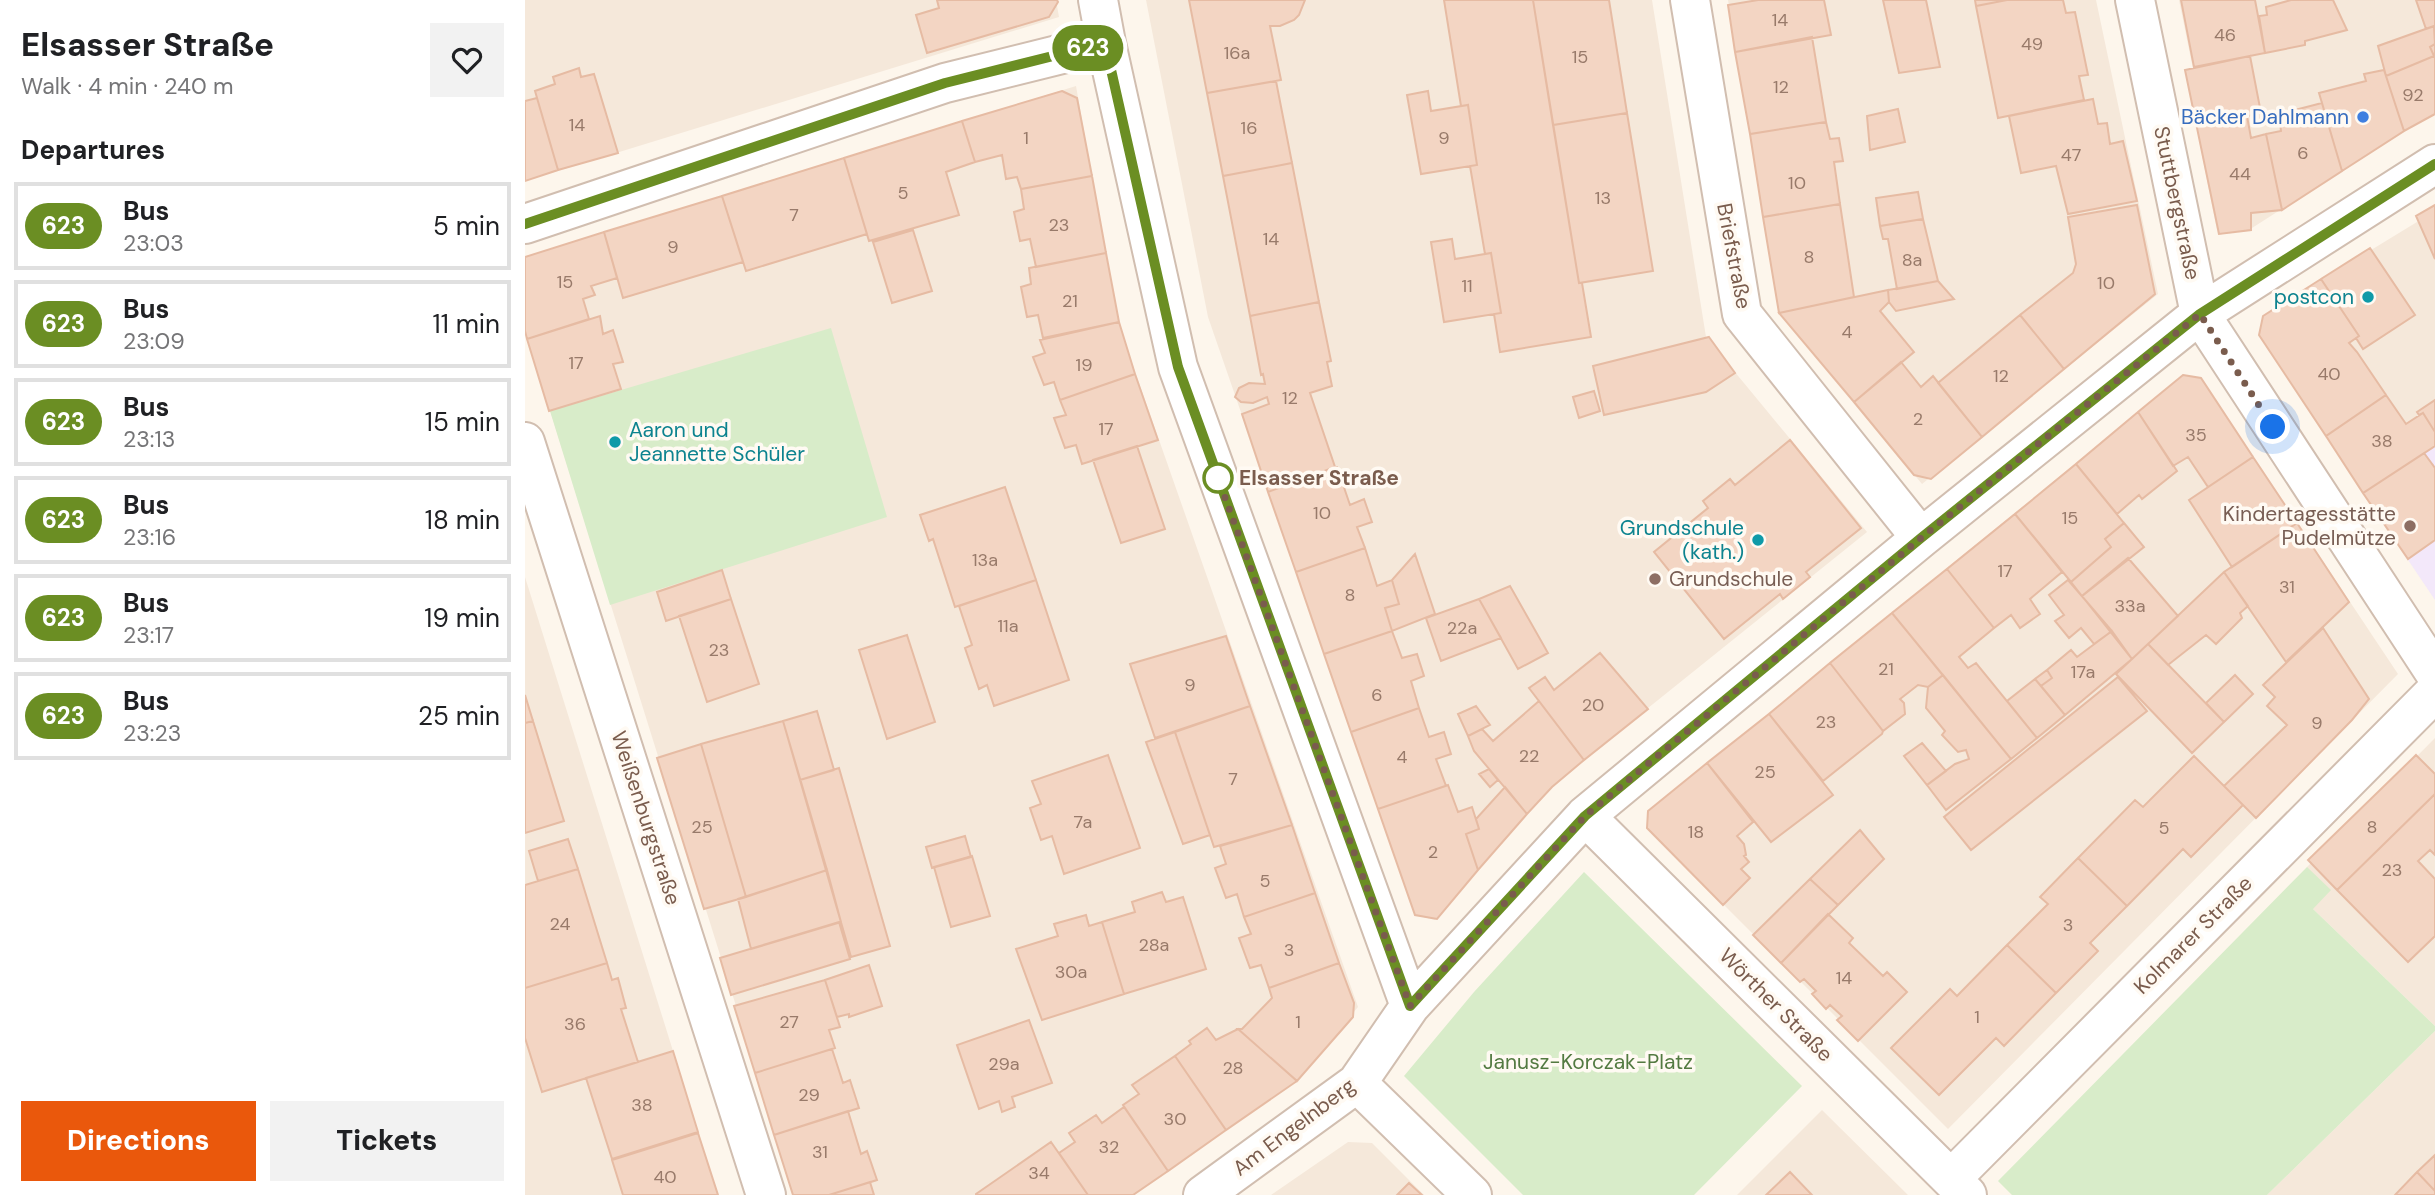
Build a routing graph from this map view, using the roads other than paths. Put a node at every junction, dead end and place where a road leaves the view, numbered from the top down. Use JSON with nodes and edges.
{"nodes":[{"id":1,"x":1098,"y":0,"type":"edge"},
{"id":2,"x":1690,"y":0,"type":"edge"},
{"id":3,"x":2135,"y":0,"type":"edge"},
{"id":4,"x":1105,"y":43,"type":"junction"},
{"id":5,"x":2435,"y":164,"type":"edge"},
{"id":6,"x":525,"y":224,"type":"edge"},
{"id":7,"x":2200,"y":314,"type":"junction"},
{"id":8,"x":525,"y":442,"type":"edge"},
{"id":9,"x":1921,"y":538,"type":"junction"},
{"id":10,"x":2435,"y":673,"type":"edge"},
{"id":11,"x":2435,"y":692,"type":"edge"},
{"id":12,"x":1585,"y":816,"type":"junction"},
{"id":13,"x":1410,"y":1006,"type":"junction"},
{"id":14,"x":1357,"y":1083,"type":"junction"},
{"id":15,"x":1959,"y":1187,"type":"edge"},
{"id":16,"x":766,"y":1195,"type":"edge"},
{"id":17,"x":1203,"y":1195,"type":"edge"},
{"id":18,"x":1472,"y":1195,"type":"edge"}],
"edges":[{"from":1,"to":4,"type":"street"},
{"from":2,"to":9,"type":"street","name":"Briefstraße"},
{"from":3,"to":7,"type":"street","name":"Stuttbergstraße"},
{"from":4,"to":6,"type":"street"},
{"from":4,"to":13,"type":"street"},
{"from":5,"to":7,"type":"street","name":"Am Engelnberg"},
{"from":7,"to":9,"type":"street","name":"Am Engelnberg"},
{"from":7,"to":10,"type":"street","name":"Stuttbergstraße"},
{"from":8,"to":16,"type":"street","name":"Weißenburgstraße"},
{"from":9,"to":12,"type":"street","name":"Am Engelnberg"},
{"from":11,"to":15,"type":"street","name":"Kolmarer Straße"},
{"from":12,"to":13,"type":"street","name":"Am Engelnberg"},
{"from":12,"to":15,"type":"street","name":"Wörther Straße"},
{"from":13,"to":14,"type":"street","name":"Am Engelnberg"},
{"from":14,"to":17,"type":"street","name":"Am Engelnberg"},
{"from":14,"to":18,"type":"street"}]}
